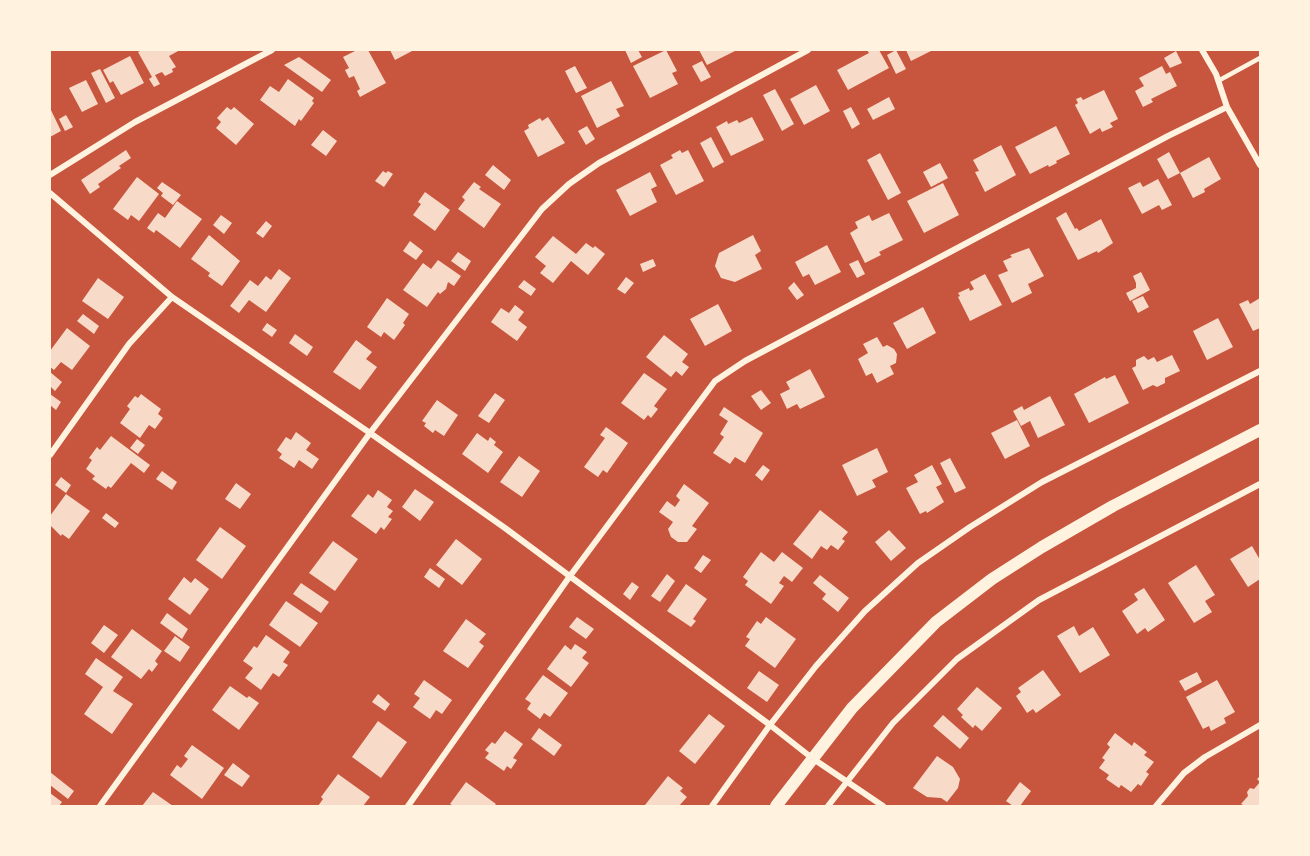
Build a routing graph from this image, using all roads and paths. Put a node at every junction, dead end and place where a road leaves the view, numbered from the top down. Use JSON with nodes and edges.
{"nodes":[{"id":1,"x":272,"y":50,"type":"edge"},
{"id":2,"x":808,"y":50,"type":"edge"},
{"id":3,"x":1202,"y":50,"type":"edge"},
{"id":4,"x":1260,"y":58,"type":"edge"},
{"id":5,"x":1218,"y":81,"type":"junction"},
{"id":6,"x":1227,"y":106,"type":"junction"},
{"id":7,"x":1260,"y":165,"type":"edge"},
{"id":8,"x":50,"y":175,"type":"edge"},
{"id":9,"x":50,"y":193,"type":"edge"},
{"id":10,"x":172,"y":297,"type":"junction"},
{"id":11,"x":1260,"y":371,"type":"edge"},
{"id":12,"x":1260,"y":430,"type":"edge"},
{"id":13,"x":370,"y":433,"type":"junction"},
{"id":14,"x":50,"y":455,"type":"edge"},
{"id":15,"x":1260,"y":484,"type":"edge"},
{"id":16,"x":570,"y":576,"type":"junction"},
{"id":17,"x":770,"y":725,"type":"junction"},
{"id":18,"x":1260,"y":725,"type":"edge"},
{"id":19,"x":812,"y":758,"type":"junction"},
{"id":20,"x":847,"y":781,"type":"junction"},
{"id":21,"x":100,"y":807,"type":"edge"},
{"id":22,"x":408,"y":807,"type":"edge"},
{"id":23,"x":712,"y":807,"type":"edge"},
{"id":24,"x":776,"y":807,"type":"edge"},
{"id":25,"x":828,"y":807,"type":"edge"},
{"id":26,"x":883,"y":807,"type":"edge"},
{"id":27,"x":1156,"y":807,"type":"edge"}],
"edges":[{"from":1,"to":8,"type":"street"},
{"from":2,"to":13,"type":"street"},
{"from":3,"to":5,"type":"street"},
{"from":4,"to":5,"type":"lane"},
{"from":5,"to":6,"type":"street"},
{"from":6,"to":7,"type":"street"},
{"from":6,"to":16,"type":"street"},
{"from":9,"to":10,"type":"street"},
{"from":10,"to":13,"type":"street"},
{"from":10,"to":14,"type":"street"},
{"from":11,"to":17,"type":"street"},
{"from":12,"to":19,"type":"main road"},
{"from":13,"to":16,"type":"street"},
{"from":13,"to":21,"type":"street"},
{"from":15,"to":20,"type":"street"},
{"from":16,"to":17,"type":"street"},
{"from":16,"to":22,"type":"street"},
{"from":17,"to":19,"type":"street"},
{"from":17,"to":23,"type":"street"},
{"from":18,"to":27,"type":"street"},
{"from":19,"to":20,"type":"street"},
{"from":19,"to":24,"type":"main road"},
{"from":20,"to":25,"type":"street"},
{"from":20,"to":26,"type":"street"}]}
